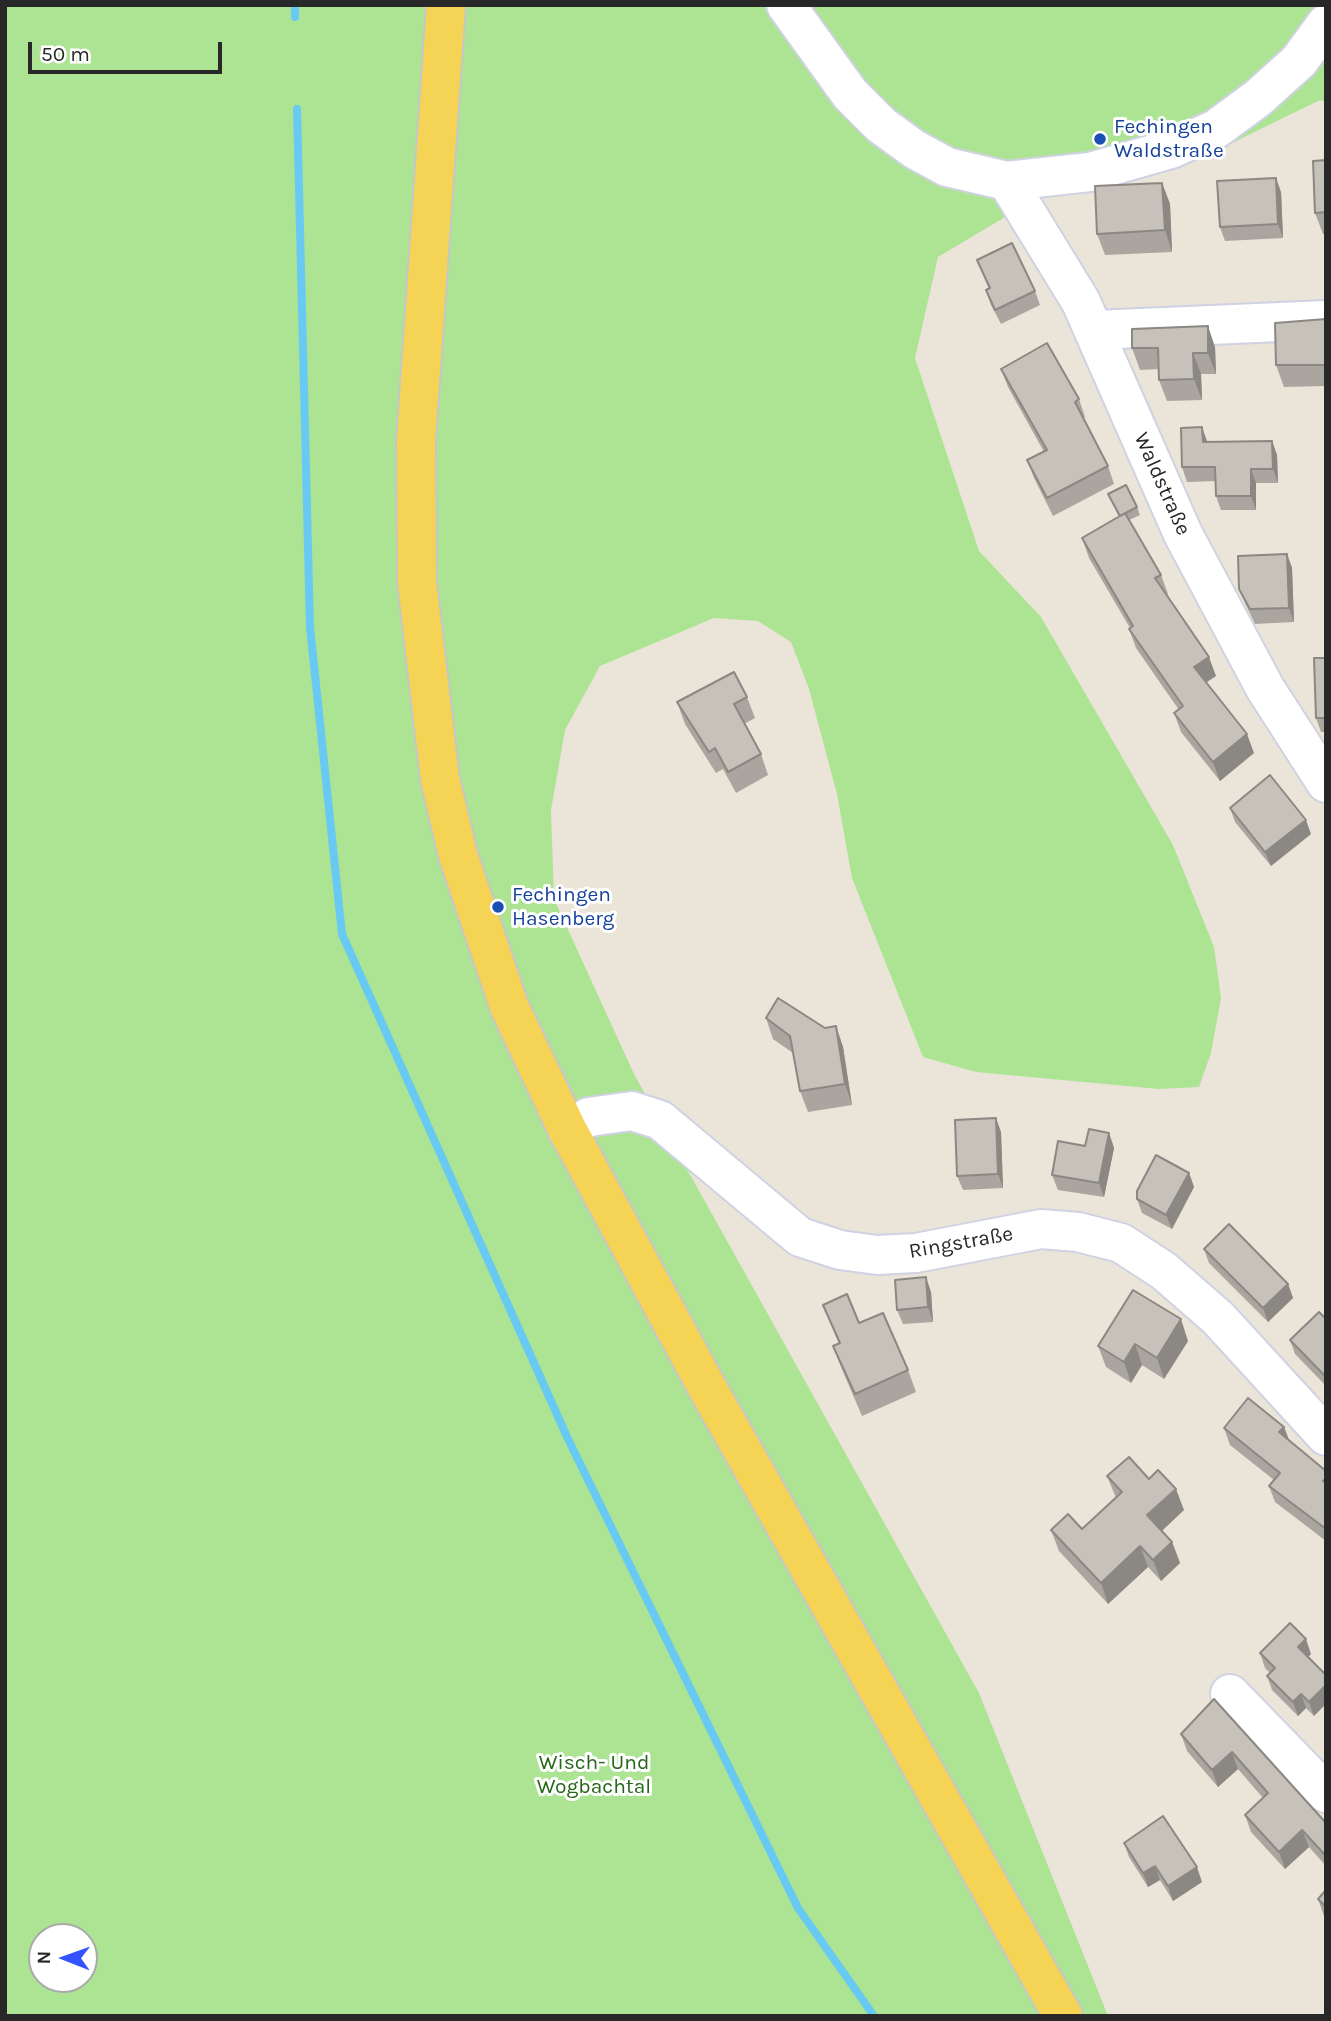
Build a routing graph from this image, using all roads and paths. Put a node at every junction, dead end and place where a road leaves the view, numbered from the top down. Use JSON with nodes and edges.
{"nodes":[{"id":1,"x":446,"y":5,"type":"edge"},
{"id":2,"x":786,"y":5,"type":"edge"},
{"id":3,"x":1326,"y":24,"type":"edge"},
{"id":4,"x":1007,"y":181,"type":"junction"},
{"id":5,"x":1326,"y":320,"type":"edge"},
{"id":6,"x":1095,"y":330,"type":"junction"},
{"id":7,"x":1326,"y":783,"type":"edge"},
{"id":8,"x":567,"y":1129,"type":"junction"},
{"id":9,"x":1326,"y":1436,"type":"edge"},
{"id":10,"x":1230,"y":1694,"type":"dead end"},
{"id":11,"x":1326,"y":1793,"type":"edge"},
{"id":12,"x":1063,"y":2016,"type":"edge"}],
"edges":[{"from":1,"to":8,"type":"main road"},
{"from":2,"to":4,"type":"street"},
{"from":3,"to":4,"type":"street"},
{"from":4,"to":6,"type":"street","name":"Waldstraße"},
{"from":5,"to":6,"type":"street"},
{"from":6,"to":7,"type":"street","name":"Waldstraße"},
{"from":8,"to":9,"type":"street","name":"Ringstraße"},
{"from":8,"to":12,"type":"main road"},
{"from":10,"to":11,"type":"street"}]}
